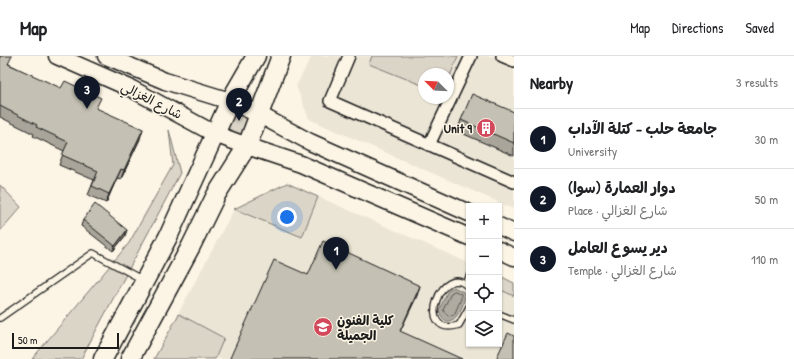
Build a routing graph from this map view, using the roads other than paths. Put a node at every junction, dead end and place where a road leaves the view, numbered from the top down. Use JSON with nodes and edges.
{"nodes":[{"id":1,"x":57,"y":56,"type":"edge"},
{"id":2,"x":106,"y":56,"type":"edge"},
{"id":3,"x":256,"y":56,"type":"edge"},
{"id":4,"x":281,"y":56,"type":"edge"},
{"id":5,"x":349,"y":56,"type":"edge"},
{"id":6,"x":471,"y":56,"type":"edge"},
{"id":7,"x":502,"y":56,"type":"edge"},
{"id":8,"x":122,"y":59,"type":"edge"},
{"id":9,"x":514,"y":61,"type":"edge"},
{"id":10,"x":230,"y":101,"type":"junction"},
{"id":11,"x":258,"y":114,"type":"junction"},
{"id":12,"x":215,"y":134,"type":"junction"},
{"id":13,"x":429,"y":145,"type":"junction"},
{"id":14,"x":247,"y":146,"type":"junction"},
{"id":15,"x":514,"y":182,"type":"edge"},
{"id":16,"x":466,"y":212,"type":"edge"},
{"id":17,"x":502,"y":227,"type":"edge"},
{"id":18,"x":514,"y":233,"type":"edge"},
{"id":19,"x":466,"y":236,"type":"edge"},
{"id":20,"x":502,"y":251,"type":"edge"},
{"id":21,"x":514,"y":257,"type":"edge"},
{"id":22,"x":145,"y":281,"type":"junction"},
{"id":23,"x":466,"y":286,"type":"edge"},
{"id":24,"x":467,"y":311,"type":"edge"},
{"id":25,"x":502,"y":315,"type":"edge"},
{"id":26,"x":0,"y":318,"type":"edge"},
{"id":27,"x":514,"y":320,"type":"edge"},
{"id":28,"x":103,"y":359,"type":"edge"},
{"id":29,"x":130,"y":359,"type":"edge"}],
"edges":[{"from":1,"to":12,"type":"main road","name":"شارع الغزالي"},
{"from":2,"to":8,"type":"main road","name":"شارع الغزالي"},
{"from":3,"to":10,"type":"main road"},
{"from":4,"to":11,"type":"main road"},
{"from":5,"to":13,"type":"street"},
{"from":6,"to":13,"type":"street"},
{"from":7,"to":9,"type":"street"},
{"from":8,"to":10,"type":"main road","name":"شارع الغزالي"},
{"from":10,"to":11,"type":"main road","name":"شارع الغزالي"},
{"from":10,"to":12,"type":"main road"},
{"from":11,"to":14,"type":"main road"},
{"from":11,"to":16,"type":"main road","name":"شارع الغزالي"},
{"from":12,"to":14,"type":"main road","name":"شارع الغزالي"},
{"from":12,"to":22,"type":"main road"},
{"from":13,"to":15,"type":"street"},
{"from":14,"to":19,"type":"main road","name":"شارع الغزالي"},
{"from":14,"to":29,"type":"main road"},
{"from":17,"to":18,"type":"main road"},
{"from":20,"to":21,"type":"main road"},
{"from":22,"to":26,"type":"lane"},
{"from":22,"to":28,"type":"main road"},
{"from":23,"to":24,"type":"lane"},
{"from":25,"to":27,"type":"lane"}]}
